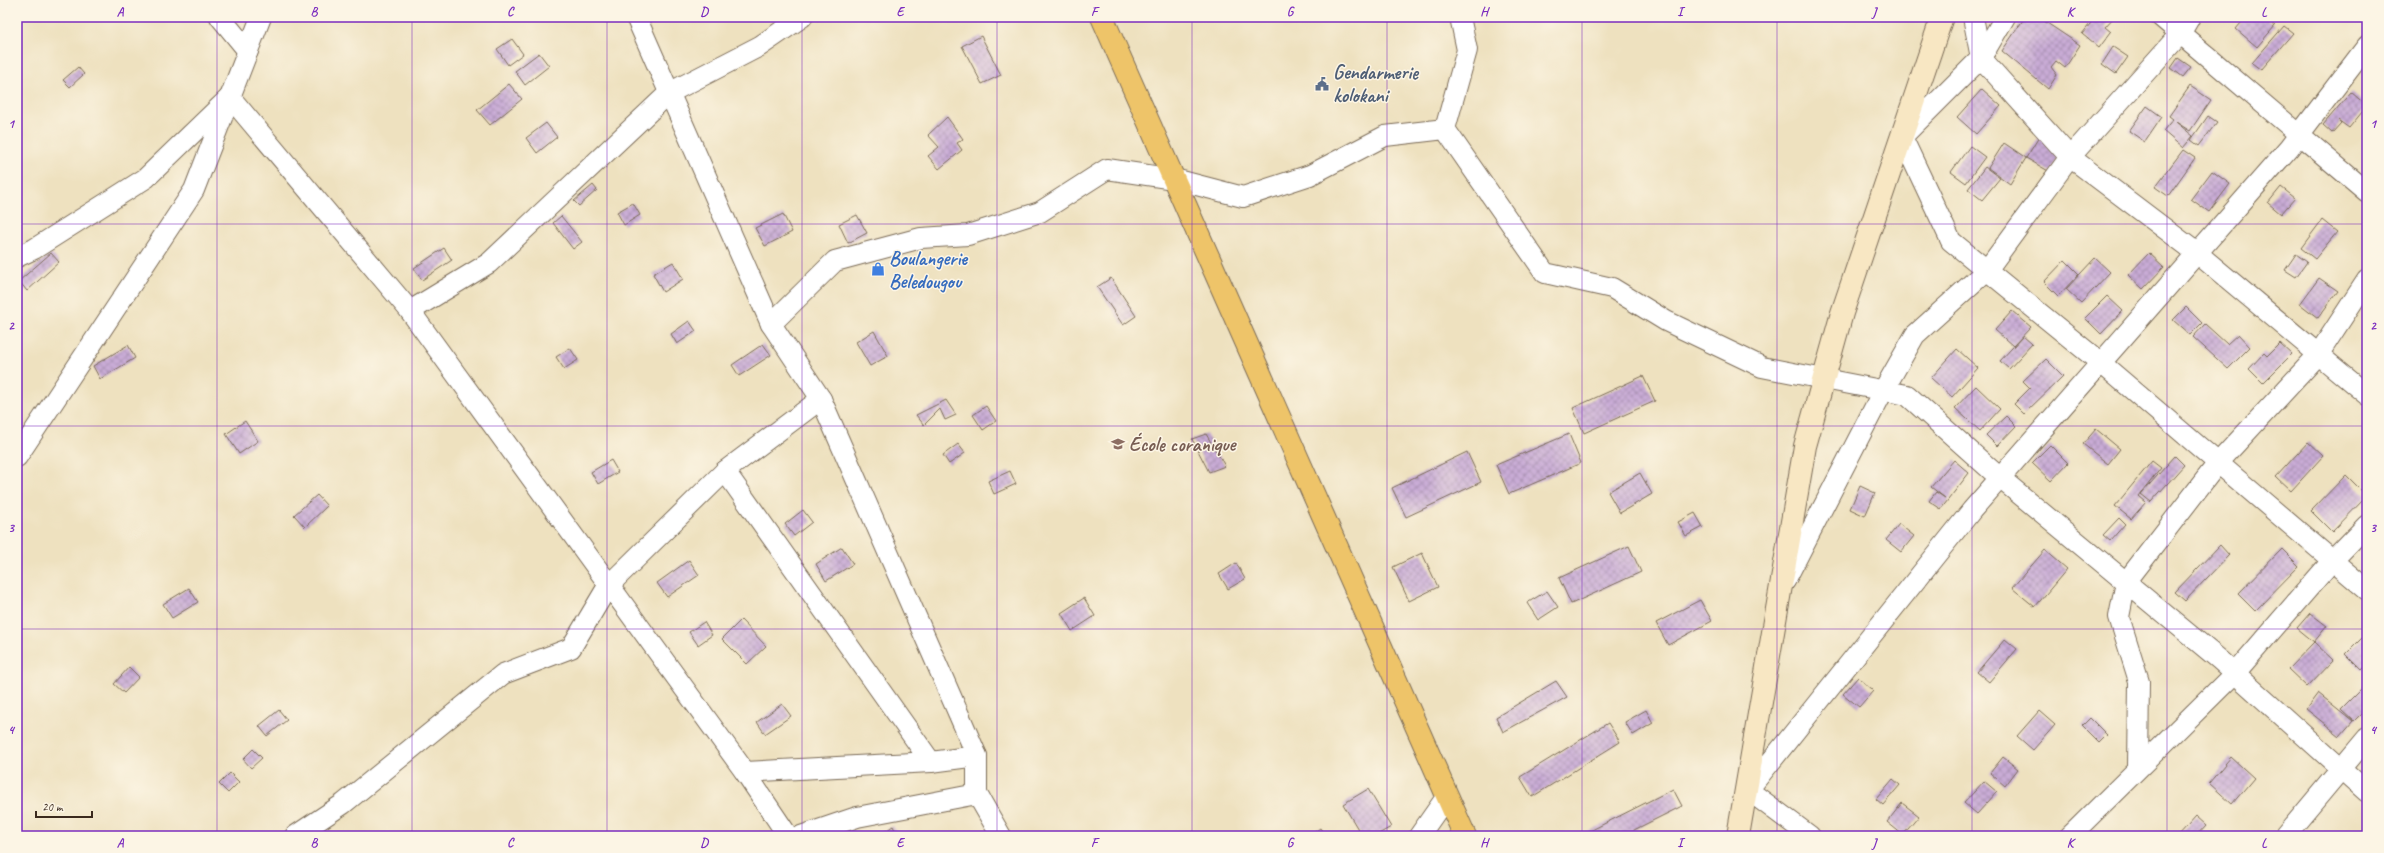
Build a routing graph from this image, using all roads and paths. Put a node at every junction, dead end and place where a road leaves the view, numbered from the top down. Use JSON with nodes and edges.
{"nodes":[{"id":1,"x":220,"y":17,"type":"edge"},
{"id":2,"x":261,"y":17,"type":"edge"},
{"id":3,"x":636,"y":17,"type":"edge"},
{"id":4,"x":1102,"y":17,"type":"edge"},
{"id":5,"x":1460,"y":17,"type":"edge"},
{"id":6,"x":1942,"y":17,"type":"edge"},
{"id":7,"x":1972,"y":17,"type":"edge"},
{"id":8,"x":2004,"y":17,"type":"edge"},
{"id":9,"x":2161,"y":17,"type":"edge"},
{"id":10,"x":798,"y":18,"type":"edge"},
{"id":11,"x":2185,"y":25,"type":"edge"},
{"id":12,"x":2367,"y":46,"type":"edge"},
{"id":13,"x":248,"y":51,"type":"junction"},
{"id":14,"x":1982,"y":58,"type":"junction"},
{"id":15,"x":669,"y":93,"type":"junction"},
{"id":16,"x":230,"y":97,"type":"junction"},
{"id":17,"x":1445,"y":129,"type":"junction"},
{"id":18,"x":2299,"y":136,"type":"junction"},
{"id":19,"x":1902,"y":138,"type":"junction"},
{"id":20,"x":2070,"y":157,"type":"junction"},
{"id":21,"x":1174,"y":179,"type":"junction"},
{"id":22,"x":2367,"y":192,"type":"edge"},
{"id":23,"x":2197,"y":253,"type":"junction"},
{"id":24,"x":17,"y":257,"type":"edge"},
{"id":25,"x":1987,"y":270,"type":"junction"},
{"id":26,"x":2367,"y":280,"type":"edge"},
{"id":27,"x":410,"y":311,"type":"junction"},
{"id":28,"x":771,"y":324,"type":"junction"},
{"id":29,"x":2318,"y":355,"type":"junction"},
{"id":30,"x":2101,"y":364,"type":"junction"},
{"id":31,"x":1824,"y":380,"type":"junction"},
{"id":32,"x":1884,"y":391,"type":"junction"},
{"id":33,"x":2367,"y":395,"type":"edge"},
{"id":34,"x":821,"y":399,"type":"junction"},
{"id":35,"x":17,"y":457,"type":"edge"},
{"id":36,"x":2218,"y":463,"type":"junction"},
{"id":37,"x":725,"y":471,"type":"junction"},
{"id":38,"x":2000,"y":478,"type":"junction"},
{"id":39,"x":2367,"y":525,"type":"edge"},
{"id":40,"x":2332,"y":561,"type":"junction"},
{"id":41,"x":2126,"y":582,"type":"junction"},
{"id":42,"x":608,"y":586,"type":"junction"},
{"id":43,"x":2367,"y":590,"type":"edge"},
{"id":44,"x":1780,"y":591,"type":"junction"},
{"id":45,"x":2235,"y":673,"type":"junction"},
{"id":46,"x":2367,"y":738,"type":"edge"},
{"id":47,"x":978,"y":756,"type":"junction"},
{"id":48,"x":931,"y":762,"type":"junction"},
{"id":49,"x":2138,"y":768,"type":"junction"},
{"id":50,"x":2341,"y":768,"type":"junction"},
{"id":51,"x":745,"y":772,"type":"junction"},
{"id":52,"x":1748,"y":790,"type":"junction"},
{"id":53,"x":2367,"y":792,"type":"edge"},
{"id":54,"x":977,"y":794,"type":"junction"},
{"id":55,"x":1447,"y":796,"type":"junction"},
{"id":56,"x":295,"y":836,"type":"edge"},
{"id":57,"x":788,"y":836,"type":"edge"},
{"id":58,"x":801,"y":836,"type":"edge"},
{"id":59,"x":1001,"y":836,"type":"edge"},
{"id":60,"x":1419,"y":836,"type":"edge"},
{"id":61,"x":1465,"y":836,"type":"edge"},
{"id":62,"x":1738,"y":836,"type":"edge"},
{"id":63,"x":1810,"y":836,"type":"edge"},
{"id":64,"x":2070,"y":836,"type":"edge"},
{"id":65,"x":2285,"y":836,"type":"edge"}],
"edges":[{"from":1,"to":13,"type":"street"},
{"from":2,"to":13,"type":"street"},
{"from":3,"to":15,"type":"street"},
{"from":4,"to":21,"type":"highway"},
{"from":5,"to":17,"type":"street"},
{"from":6,"to":19,"type":"main road"},
{"from":7,"to":14,"type":"street"},
{"from":8,"to":14,"type":"street"},
{"from":9,"to":11,"type":"street"},
{"from":10,"to":15,"type":"street"},
{"from":11,"to":18,"type":"street"},
{"from":11,"to":20,"type":"street"},
{"from":12,"to":18,"type":"street"},
{"from":13,"to":16,"type":"street"},
{"from":14,"to":19,"type":"street"},
{"from":14,"to":20,"type":"street"},
{"from":15,"to":27,"type":"street"},
{"from":15,"to":28,"type":"street"},
{"from":16,"to":24,"type":"street"},
{"from":16,"to":27,"type":"street"},
{"from":16,"to":35,"type":"street"},
{"from":17,"to":21,"type":"street"},
{"from":17,"to":31,"type":"street"},
{"from":18,"to":22,"type":"street"},
{"from":18,"to":23,"type":"street"},
{"from":19,"to":25,"type":"street"},
{"from":19,"to":31,"type":"main road"},
{"from":20,"to":23,"type":"street"},
{"from":20,"to":25,"type":"street"},
{"from":21,"to":28,"type":"street"},
{"from":21,"to":55,"type":"highway"},
{"from":23,"to":29,"type":"street"},
{"from":23,"to":30,"type":"street"},
{"from":25,"to":30,"type":"street"},
{"from":25,"to":32,"type":"street"},
{"from":26,"to":29,"type":"street"},
{"from":27,"to":42,"type":"street"},
{"from":28,"to":34,"type":"street"},
{"from":29,"to":33,"type":"street"},
{"from":29,"to":36,"type":"street"},
{"from":30,"to":36,"type":"street"},
{"from":30,"to":38,"type":"street"},
{"from":31,"to":32,"type":"street"},
{"from":31,"to":44,"type":"main road"},
{"from":32,"to":38,"type":"street"},
{"from":32,"to":44,"type":"street"},
{"from":34,"to":37,"type":"street"},
{"from":34,"to":47,"type":"street"},
{"from":36,"to":40,"type":"street"},
{"from":36,"to":41,"type":"street"},
{"from":37,"to":42,"type":"street"},
{"from":37,"to":48,"type":"street"},
{"from":38,"to":41,"type":"street"},
{"from":38,"to":52,"type":"street"},
{"from":39,"to":40,"type":"street"},
{"from":40,"to":43,"type":"street"},
{"from":40,"to":45,"type":"street"},
{"from":41,"to":45,"type":"street"},
{"from":41,"to":49,"type":"street"},
{"from":42,"to":51,"type":"street"},
{"from":42,"to":56,"type":"street"},
{"from":44,"to":52,"type":"main road"},
{"from":45,"to":49,"type":"street"},
{"from":45,"to":50,"type":"street"},
{"from":46,"to":50,"type":"street"},
{"from":47,"to":48,"type":"street"},
{"from":47,"to":54,"type":"street"},
{"from":48,"to":51,"type":"street"},
{"from":49,"to":64,"type":"street"},
{"from":50,"to":53,"type":"street"},
{"from":50,"to":65,"type":"street"},
{"from":51,"to":57,"type":"street"},
{"from":52,"to":62,"type":"main road"},
{"from":52,"to":63,"type":"street"},
{"from":54,"to":58,"type":"street"},
{"from":54,"to":59,"type":"street"},
{"from":55,"to":60,"type":"street"},
{"from":55,"to":61,"type":"highway"}]}
